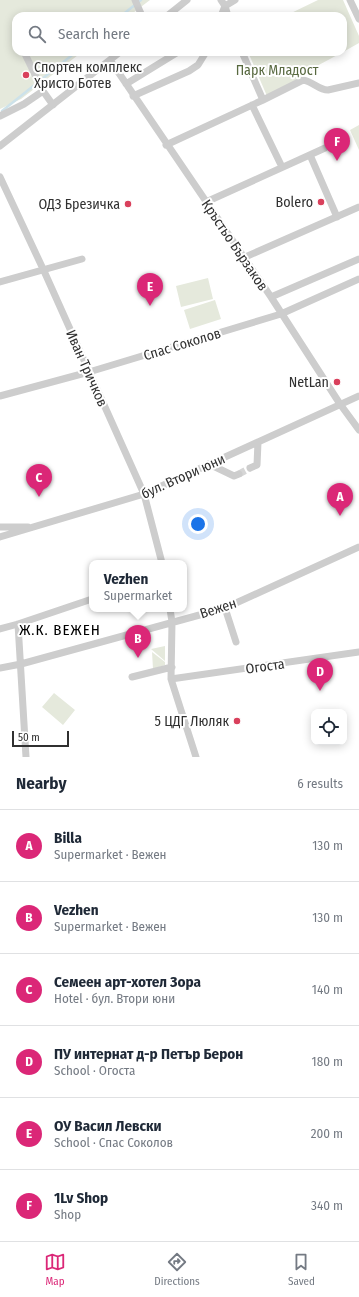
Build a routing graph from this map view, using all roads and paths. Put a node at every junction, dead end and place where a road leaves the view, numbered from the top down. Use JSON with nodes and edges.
{"nodes":[{"id":1,"x":135,"y":0,"type":"edge"},
{"id":2,"x":187,"y":0,"type":"edge"},
{"id":3,"x":235,"y":0,"type":"edge"},
{"id":4,"x":350,"y":0,"type":"edge"},
{"id":5,"x":223,"y":3,"type":"edge"},
{"id":6,"x":140,"y":12,"type":"edge"},
{"id":7,"x":171,"y":12,"type":"edge"},
{"id":8,"x":359,"y":19,"type":"edge"},
{"id":9,"x":26,"y":56,"type":"edge"},
{"id":10,"x":115,"y":56,"type":"edge"},
{"id":11,"x":172,"y":56,"type":"edge"},
{"id":12,"x":204,"y":56,"type":"edge"},
{"id":13,"x":244,"y":56,"type":"edge"},
{"id":14,"x":110,"y":60,"type":"junction"},
{"id":15,"x":359,"y":83,"type":"edge"},
{"id":16,"x":126,"y":84,"type":"junction"},
{"id":17,"x":43,"y":91,"type":"junction"},
{"id":18,"x":134,"y":96,"type":"junction"},
{"id":19,"x":263,"y":100,"type":"junction"},
{"id":20,"x":53,"y":105,"type":"junction"},
{"id":21,"x":252,"y":105,"type":"junction"},
{"id":22,"x":0,"y":116,"type":"edge"},
{"id":23,"x":166,"y":145,"type":"junction"},
{"id":24,"x":0,"y":146,"type":"edge"},
{"id":25,"x":325,"y":148,"type":"dead end"},
{"id":26,"x":310,"y":155,"type":"junction"},
{"id":27,"x":282,"y":167,"type":"junction"},
{"id":28,"x":0,"y":178,"type":"edge"},
{"id":29,"x":206,"y":202,"type":"junction"},
{"id":30,"x":359,"y":207,"type":"edge"},
{"id":31,"x":337,"y":217,"type":"junction"},
{"id":32,"x":243,"y":258,"type":"junction"},
{"id":33,"x":82,"y":259,"type":"dead end"},
{"id":34,"x":359,"y":259,"type":"edge"},
{"id":35,"x":44,"y":271,"type":"junction"},
{"id":36,"x":359,"y":279,"type":"edge"},
{"id":37,"x":0,"y":282,"type":"edge"},
{"id":38,"x":271,"y":297,"type":"junction"},
{"id":39,"x":281,"y":314,"type":"junction"},
{"id":40,"x":89,"y":372,"type":"junction"},
{"id":41,"x":0,"y":396,"type":"edge"},
{"id":42,"x":359,"y":396,"type":"edge"},
{"id":43,"x":340,"y":404,"type":"junction"},
{"id":44,"x":359,"y":430,"type":"edge"},
{"id":45,"x":258,"y":442,"type":"junction"},
{"id":46,"x":209,"y":464,"type":"junction"},
{"id":47,"x":250,"y":468,"type":"tunnel mouth"},
{"id":48,"x":239,"y":474,"type":"tunnel mouth"},
{"id":49,"x":144,"y":494,"type":"junction"},
{"id":50,"x":0,"y":527,"type":"edge"},
{"id":51,"x":37,"y":527,"type":"junction"},
{"id":52,"x":0,"y":537,"type":"edge"},
{"id":53,"x":359,"y":547,"type":"edge"},
{"id":54,"x":161,"y":560,"type":"edge"},
{"id":55,"x":89,"y":600,"type":"edge"},
{"id":56,"x":224,"y":608,"type":"junction"},
{"id":57,"x":170,"y":612,"type":"edge"},
{"id":58,"x":172,"y":622,"type":"junction"},
{"id":59,"x":18,"y":624,"type":"junction"},
{"id":60,"x":0,"y":629,"type":"edge"},
{"id":61,"x":236,"y":642,"type":"dead end"},
{"id":62,"x":359,"y":652,"type":"edge"},
{"id":63,"x":21,"y":664,"type":"junction"},
{"id":64,"x":172,"y":667,"type":"junction"},
{"id":65,"x":0,"y":668,"type":"edge"},
{"id":66,"x":132,"y":677,"type":"dead end"},
{"id":67,"x":172,"y":679,"type":"junction"},
{"id":68,"x":26,"y":757,"type":"edge"},
{"id":69,"x":196,"y":757,"type":"edge"}],
"edges":[{"from":1,"to":6,"type":"street"},
{"from":2,"to":7,"type":"street"},
{"from":3,"to":5,"type":"street"},
{"from":4,"to":8,"type":"street"},
{"from":9,"to":17,"type":"street"},
{"from":10,"to":14,"type":"street"},
{"from":11,"to":16,"type":"street"},
{"from":12,"to":18,"type":"street"},
{"from":13,"to":19,"type":"street"},
{"from":14,"to":16,"type":"street","name":"Кръстьо Бързаков"},
{"from":14,"to":20,"type":"street"},
{"from":15,"to":19,"type":"street"},
{"from":16,"to":18,"type":"street","name":"Кръстьо Бързаков"},
{"from":17,"to":20,"type":"street"},
{"from":17,"to":22,"type":"street"},
{"from":18,"to":23,"type":"street","name":"Кръстьо Бързаков"},
{"from":19,"to":21,"type":"street"},
{"from":20,"to":24,"type":"street"},
{"from":21,"to":23,"type":"street"},
{"from":21,"to":27,"type":"street"},
{"from":23,"to":29,"type":"street","name":"Кръстьо Бързаков"},
{"from":25,"to":26,"type":"street"},
{"from":26,"to":27,"type":"street"},
{"from":26,"to":31,"type":"street"},
{"from":27,"to":29,"type":"street"},
{"from":28,"to":35,"type":"street","name":"Иван Тричков"},
{"from":29,"to":32,"type":"street","name":"Кръстьо Бързаков"},
{"from":30,"to":31,"type":"street"},
{"from":31,"to":32,"type":"street"},
{"from":32,"to":38,"type":"street","name":"Кръстьо Бързаков"},
{"from":33,"to":35,"type":"street"},
{"from":34,"to":38,"type":"street"},
{"from":35,"to":37,"type":"street"},
{"from":35,"to":40,"type":"street","name":"Иван Тричков"},
{"from":36,"to":39,"type":"street","name":"Спас Соколов"},
{"from":38,"to":39,"type":"street","name":"Кръстьо Бързаков"},
{"from":39,"to":40,"type":"street","name":"Спас Соколов"},
{"from":39,"to":43,"type":"street","name":"Кръстьо Бързаков"},
{"from":40,"to":41,"type":"street","name":"Спас Соколов"},
{"from":40,"to":49,"type":"street","name":"Иван Тричков"},
{"from":42,"to":43,"type":"street","name":"бул. Втори юни"},
{"from":43,"to":44,"type":"street","name":"Кръстьо Бързаков"},
{"from":43,"to":45,"type":"street","name":"бул. Втори юни"},
{"from":45,"to":46,"type":"street","name":"бул. Втори юни"},
{"from":45,"to":47,"type":"street"},
{"from":46,"to":48,"type":"street"},
{"from":46,"to":49,"type":"street","name":"бул. Втори юни"},
{"from":49,"to":51,"type":"street","name":"бул. Втори юни"},
{"from":49,"to":54,"type":"street","name":"Иван Тричков"},
{"from":50,"to":51,"type":"street"},
{"from":51,"to":52,"type":"street","name":"бул. Втори юни"},
{"from":53,"to":56,"type":"street","name":"Вежен"},
{"from":55,"to":59,"type":"street"},
{"from":56,"to":58,"type":"street","name":"Вежен"},
{"from":56,"to":61,"type":"street"},
{"from":57,"to":58,"type":"street"},
{"from":58,"to":63,"type":"street","name":"Вежен"},
{"from":58,"to":64,"type":"street"},
{"from":59,"to":60,"type":"street"},
{"from":59,"to":63,"type":"street"},
{"from":62,"to":67,"type":"street","name":"Огоста"},
{"from":63,"to":65,"type":"street","name":"Вежен"},
{"from":63,"to":68,"type":"street"},
{"from":64,"to":66,"type":"street"},
{"from":64,"to":67,"type":"street"},
{"from":67,"to":69,"type":"street"}]}
